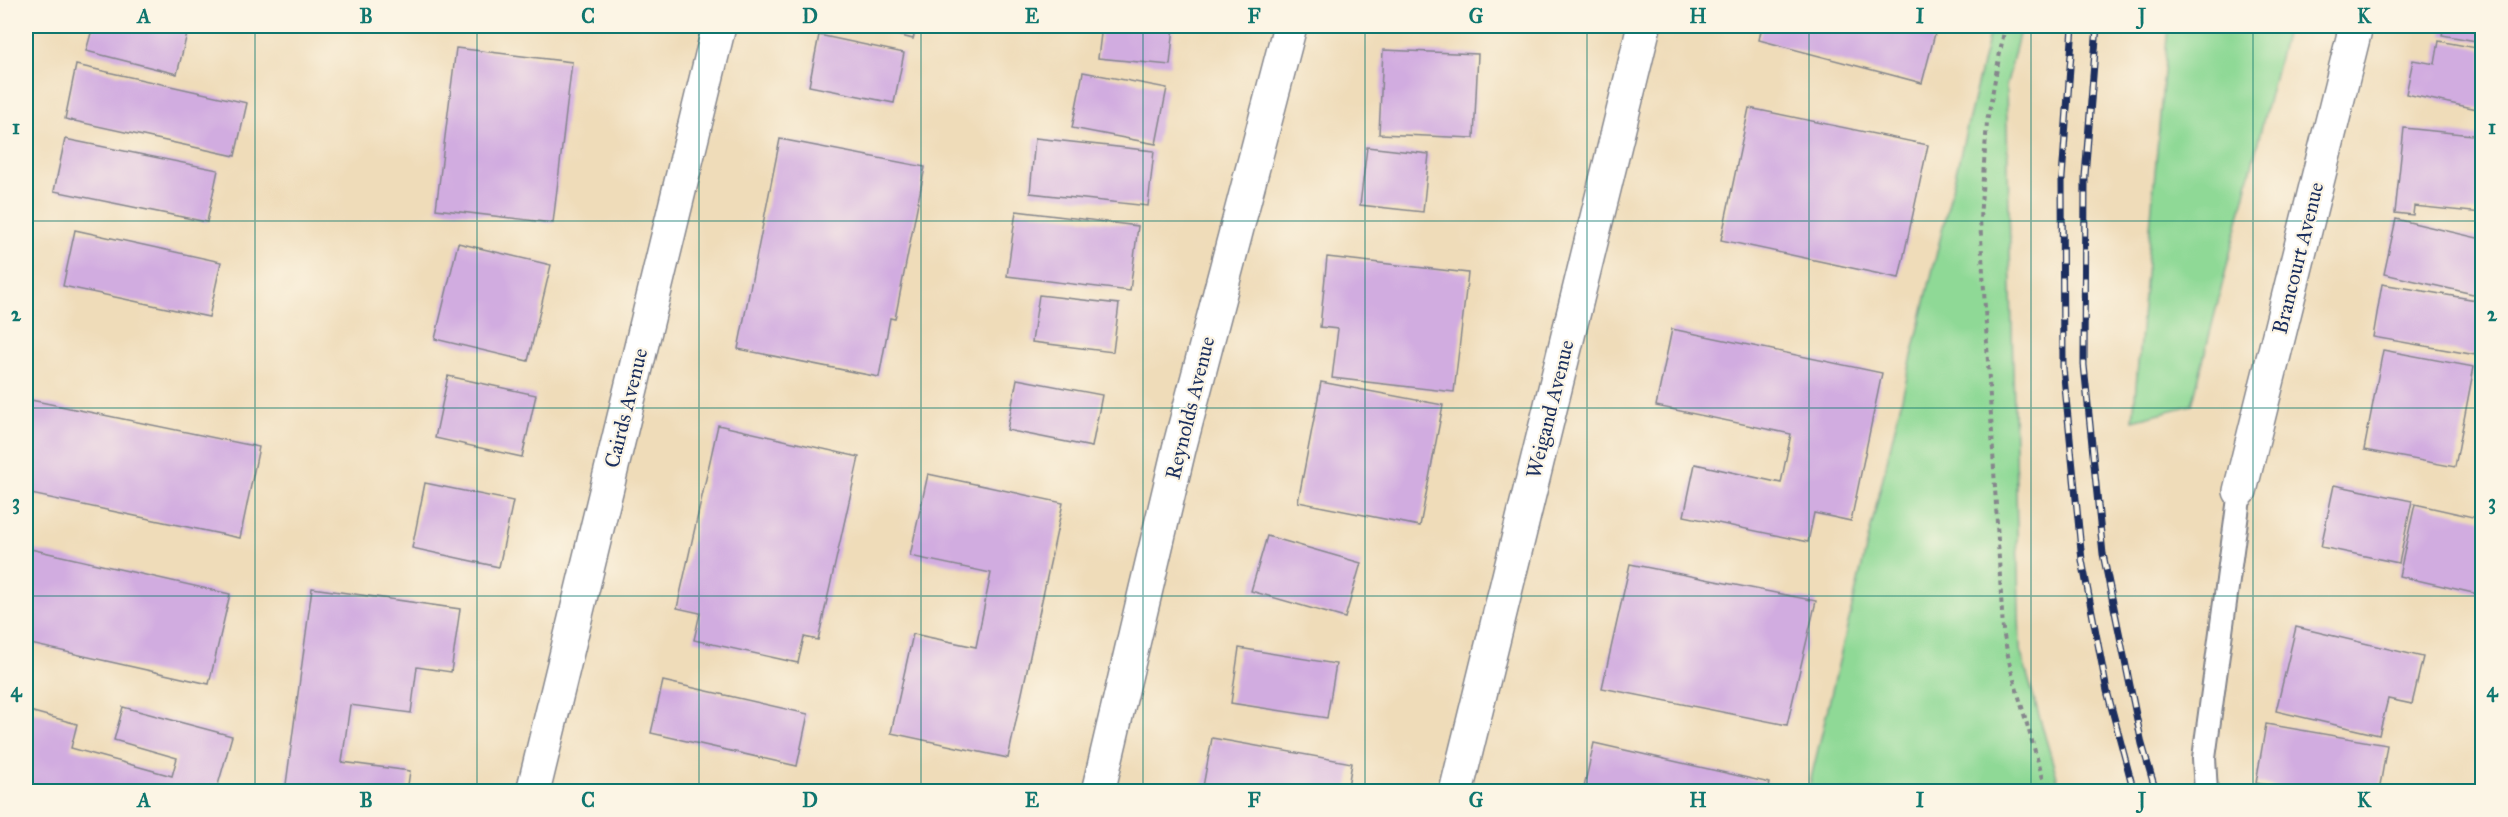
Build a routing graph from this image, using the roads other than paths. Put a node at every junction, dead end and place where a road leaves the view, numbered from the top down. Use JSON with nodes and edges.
{"nodes":[{"id":1,"x":719,"y":26,"type":"edge"},
{"id":2,"x":1290,"y":26,"type":"edge"},
{"id":3,"x":1644,"y":26,"type":"edge"},
{"id":4,"x":2356,"y":26,"type":"edge"},
{"id":5,"x":2240,"y":491,"type":"joint"},
{"id":6,"x":533,"y":792,"type":"edge"},
{"id":7,"x":1098,"y":792,"type":"edge"},
{"id":8,"x":1456,"y":792,"type":"edge"},
{"id":9,"x":2206,"y":792,"type":"edge"}],
"edges":[{"from":1,"to":6,"type":"street","name":"Cairds Avenue"},
{"from":2,"to":7,"type":"street","name":"Reynolds Avenue"},
{"from":3,"to":8,"type":"street","name":"Weigand Avenue"},
{"from":4,"to":5,"type":"street","name":"Brancourt Avenue"},
{"from":5,"to":9,"type":"lane"}]}
